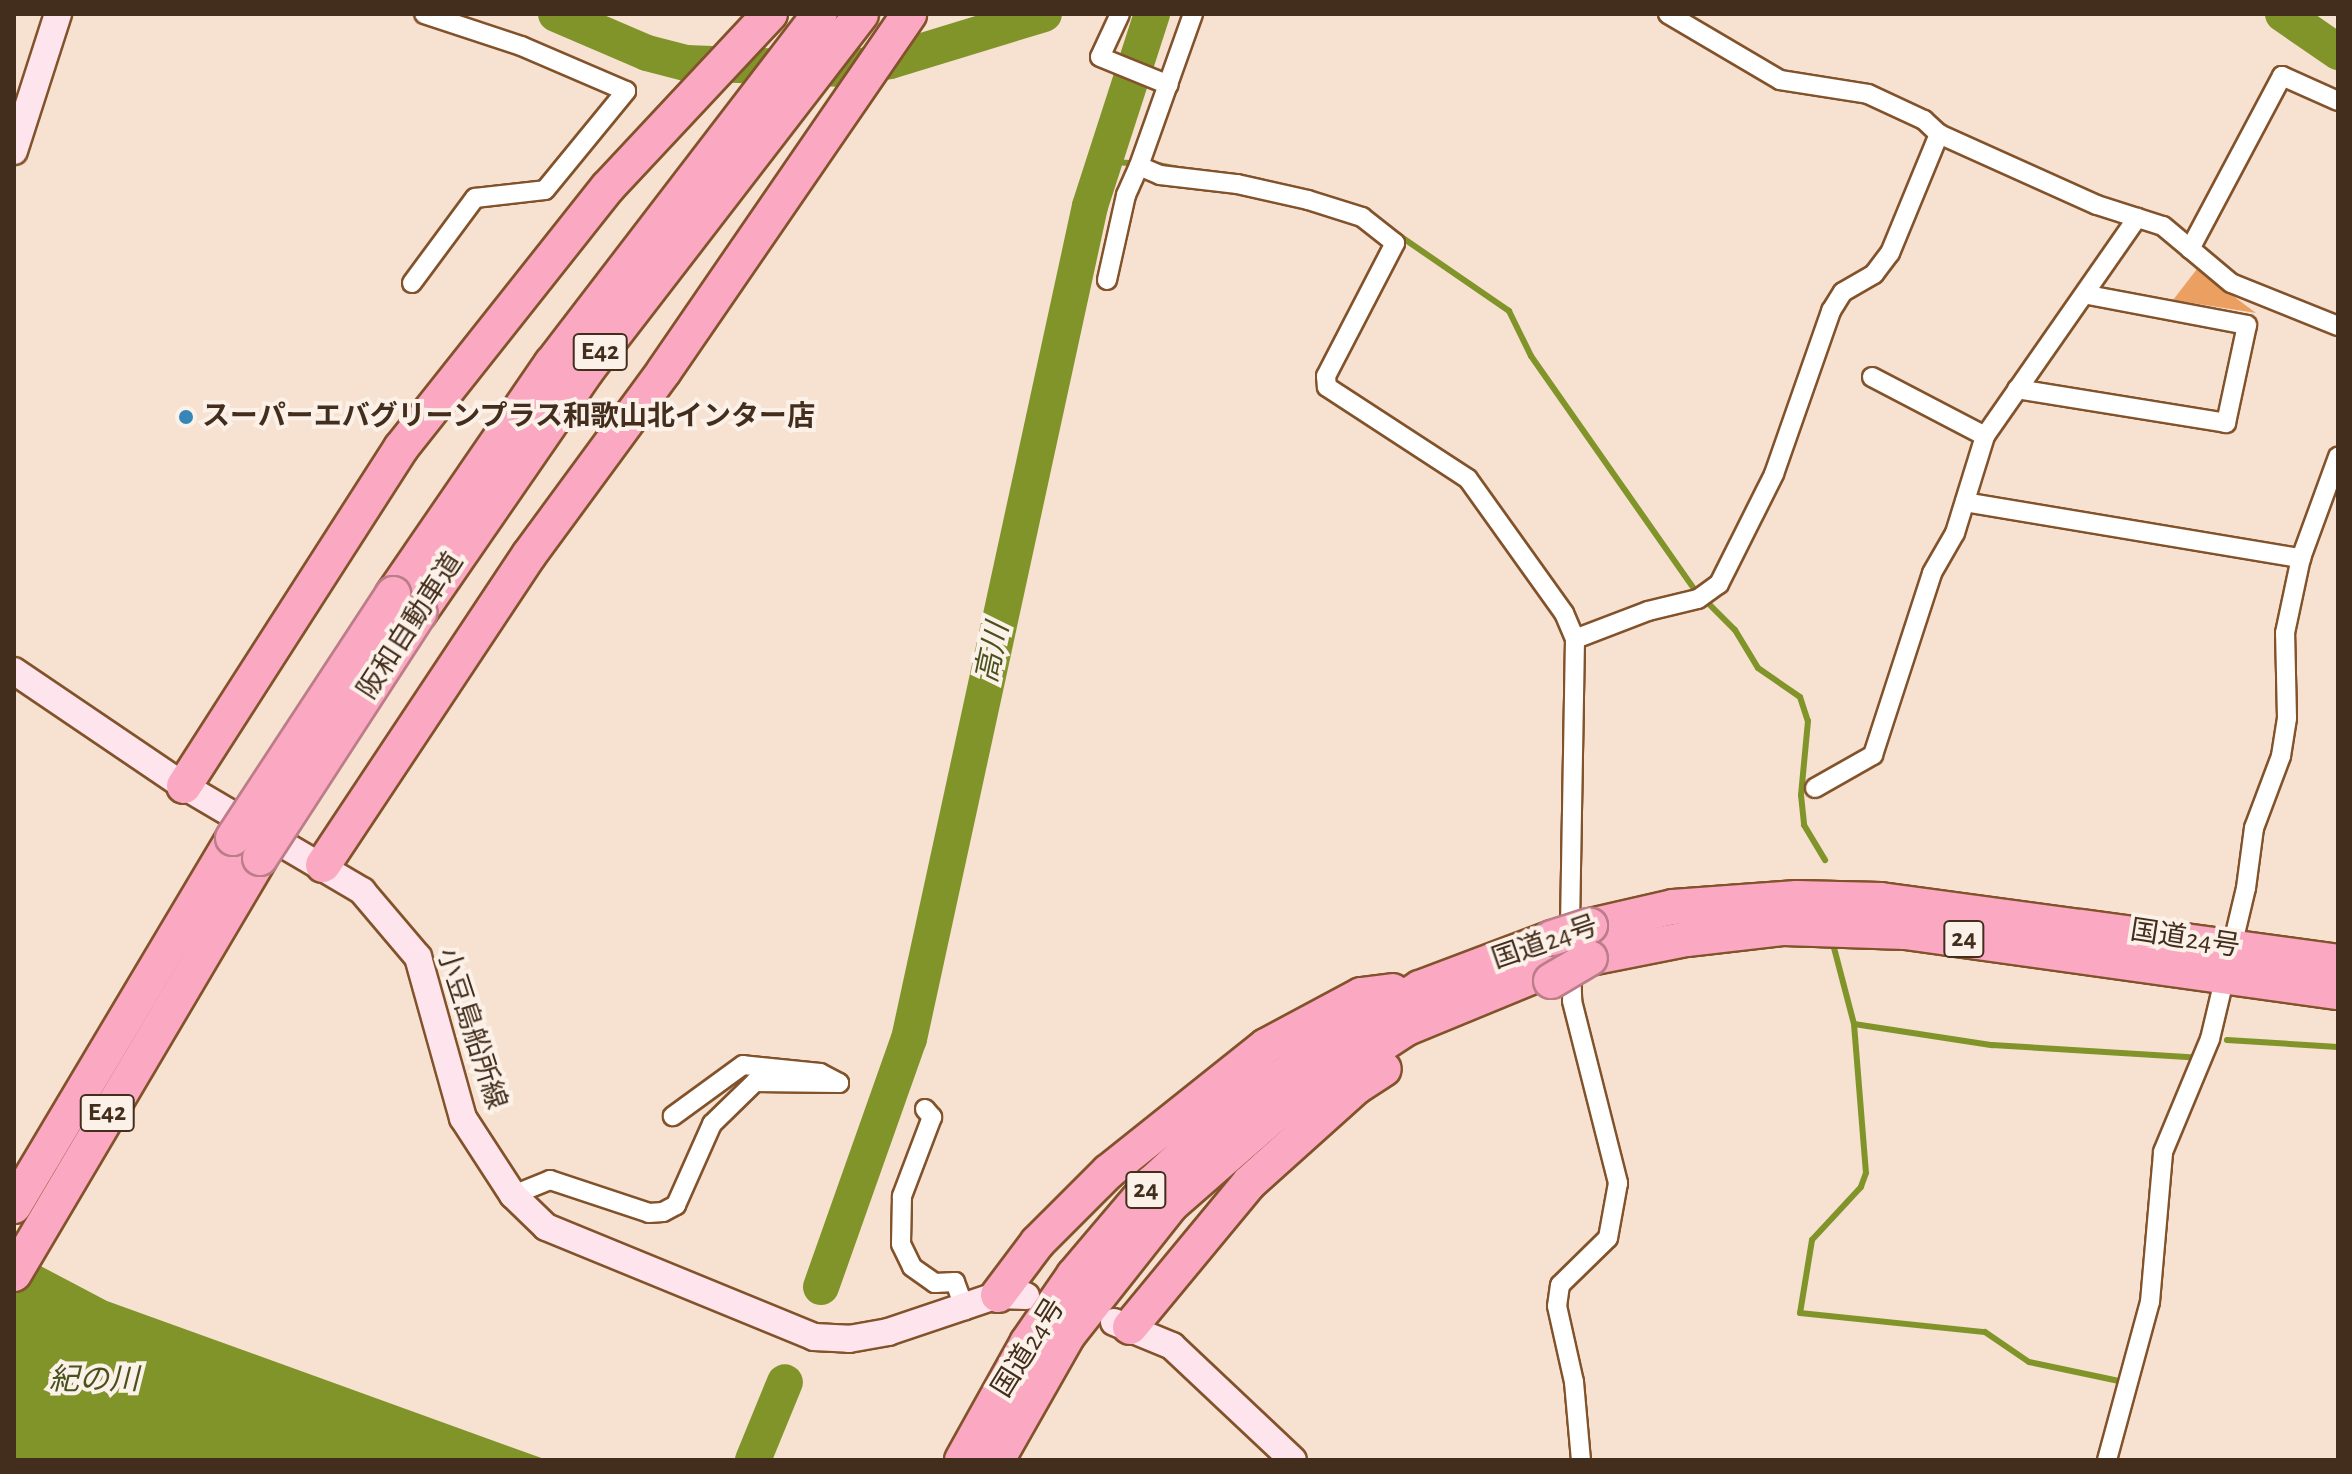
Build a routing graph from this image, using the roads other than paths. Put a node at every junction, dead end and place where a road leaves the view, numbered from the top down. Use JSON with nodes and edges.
{"nodes":[{"id":1,"x":58,"y":14,"type":"edge"},
{"id":2,"x":424,"y":14,"type":"edge"},
{"id":3,"x":1120,"y":14,"type":"edge"},
{"id":4,"x":1193,"y":14,"type":"edge"},
{"id":5,"x":1668,"y":14,"type":"edge"},
{"id":6,"x":767,"y":17,"type":"edge"},
{"id":7,"x":835,"y":22,"type":"edge"},
{"id":8,"x":903,"y":22,"type":"edge"},
{"id":9,"x":1162,"y":82,"type":"junction"},
{"id":10,"x":2338,"y":101,"type":"edge"},
{"id":11,"x":1939,"y":134,"type":"junction"},
{"id":12,"x":14,"y":151,"type":"edge"},
{"id":13,"x":1139,"y":166,"type":"junction"},
{"id":14,"x":2137,"y":218,"type":"junction"},
{"id":15,"x":2190,"y":249,"type":"junction"},
{"id":16,"x":1107,"y":280,"type":"dead end"},
{"id":17,"x":412,"y":283,"type":"dead end"},
{"id":18,"x":2088,"y":295,"type":"junction"},
{"id":19,"x":2338,"y":326,"type":"edge"},
{"id":20,"x":1872,"y":377,"type":"dead end"},
{"id":21,"x":2017,"y":389,"type":"junction"},
{"id":22,"x":1985,"y":436,"type":"junction"},
{"id":23,"x":2338,"y":457,"type":"edge"},
{"id":24,"x":1965,"y":502,"type":"junction"},
{"id":25,"x":2301,"y":558,"type":"junction"},
{"id":26,"x":407,"y":603,"type":"junction"},
{"id":27,"x":1575,"y":639,"type":"junction"},
{"id":28,"x":14,"y":671,"type":"edge"},
{"id":29,"x":184,"y":786,"type":"junction"},
{"id":30,"x":1815,"y":788,"type":"dead end"},
{"id":31,"x":323,"y":865,"type":"junction"},
{"id":32,"x":2228,"y":961,"type":"junction"},
{"id":33,"x":2338,"y":962,"type":"edge"},
{"id":34,"x":1551,"y":963,"type":"junction"},
{"id":35,"x":2338,"y":992,"type":"edge"},
{"id":36,"x":1394,"y":1018,"type":"junction"},
{"id":37,"x":925,"y":1109,"type":"dead end"},
{"id":38,"x":673,"y":1116,"type":"dead end"},
{"id":39,"x":513,"y":1195,"type":"junction"},
{"id":40,"x":14,"y":1206,"type":"edge"},
{"id":41,"x":14,"y":1274,"type":"edge"},
{"id":42,"x":1012,"y":1296,"type":"joint"},
{"id":43,"x":965,"y":1310,"type":"junction"},
{"id":44,"x":1122,"y":1324,"type":"joint"},
{"id":45,"x":986,"y":1449,"type":"edge"},
{"id":46,"x":1293,"y":1460,"type":"edge"},
{"id":47,"x":1581,"y":1460,"type":"edge"},
{"id":48,"x":2107,"y":1460,"type":"edge"}],
"edges":[{"from":1,"to":12,"type":"main road"},
{"from":2,"to":17,"type":"street"},
{"from":3,"to":9,"type":"street"},
{"from":4,"to":9,"type":"street"},
{"from":5,"to":11,"type":"street"},
{"from":6,"to":29,"type":"highway"},
{"from":7,"to":26,"type":"highway","name":"阪和自動車道","number":"E42"},
{"from":7,"to":26,"type":"highway","name":"阪和自動車道","number":"E42"},
{"from":8,"to":31,"type":"highway"},
{"from":9,"to":13,"type":"street"},
{"from":10,"to":15,"type":"street"},
{"from":11,"to":14,"type":"street"},
{"from":11,"to":27,"type":"street"},
{"from":13,"to":16,"type":"street"},
{"from":13,"to":27,"type":"street"},
{"from":14,"to":15,"type":"street"},
{"from":14,"to":18,"type":"street"},
{"from":15,"to":19,"type":"street"},
{"from":18,"to":21,"type":"street"},
{"from":18,"to":21,"type":"street"},
{"from":20,"to":22,"type":"street"},
{"from":21,"to":22,"type":"street"},
{"from":22,"to":24,"type":"street"},
{"from":23,"to":25,"type":"street"},
{"from":24,"to":25,"type":"street"},
{"from":24,"to":30,"type":"street"},
{"from":25,"to":32,"type":"street"},
{"from":26,"to":40,"type":"highway","name":"阪和自動車道","number":"E42","bridge":true},
{"from":26,"to":41,"type":"highway","name":"阪和自動車道","number":"E42","bridge":true},
{"from":27,"to":47,"type":"street"},
{"from":28,"to":29,"type":"main road","name":"小豆島船所線"},
{"from":29,"to":31,"type":"main road","name":"小豆島船所線"},
{"from":31,"to":39,"type":"main road","name":"小豆島船所線"},
{"from":32,"to":33,"type":"highway","name":"国道24号","number":"24"},
{"from":32,"to":34,"type":"highway","name":"国道24号","number":"24","bridge":true},
{"from":32,"to":35,"type":"highway","name":"国道24号","number":"24"},
{"from":32,"to":48,"type":"street"},
{"from":34,"to":36,"type":"highway","name":"国道24号","number":"24"},
{"from":34,"to":36,"type":"highway","name":"国道24号","number":"24"},
{"from":36,"to":42,"type":"highway","number":"24"},
{"from":36,"to":44,"type":"highway","number":"24"},
{"from":36,"to":45,"type":"highway","name":"国道24号","number":"24"},
{"from":37,"to":43,"type":"street"},
{"from":38,"to":39,"type":"street"},
{"from":39,"to":43,"type":"main road","name":"小豆島船所線"},
{"from":42,"to":43,"type":"main road","name":"小豆島船所線"},
{"from":44,"to":46,"type":"main road"}]}
